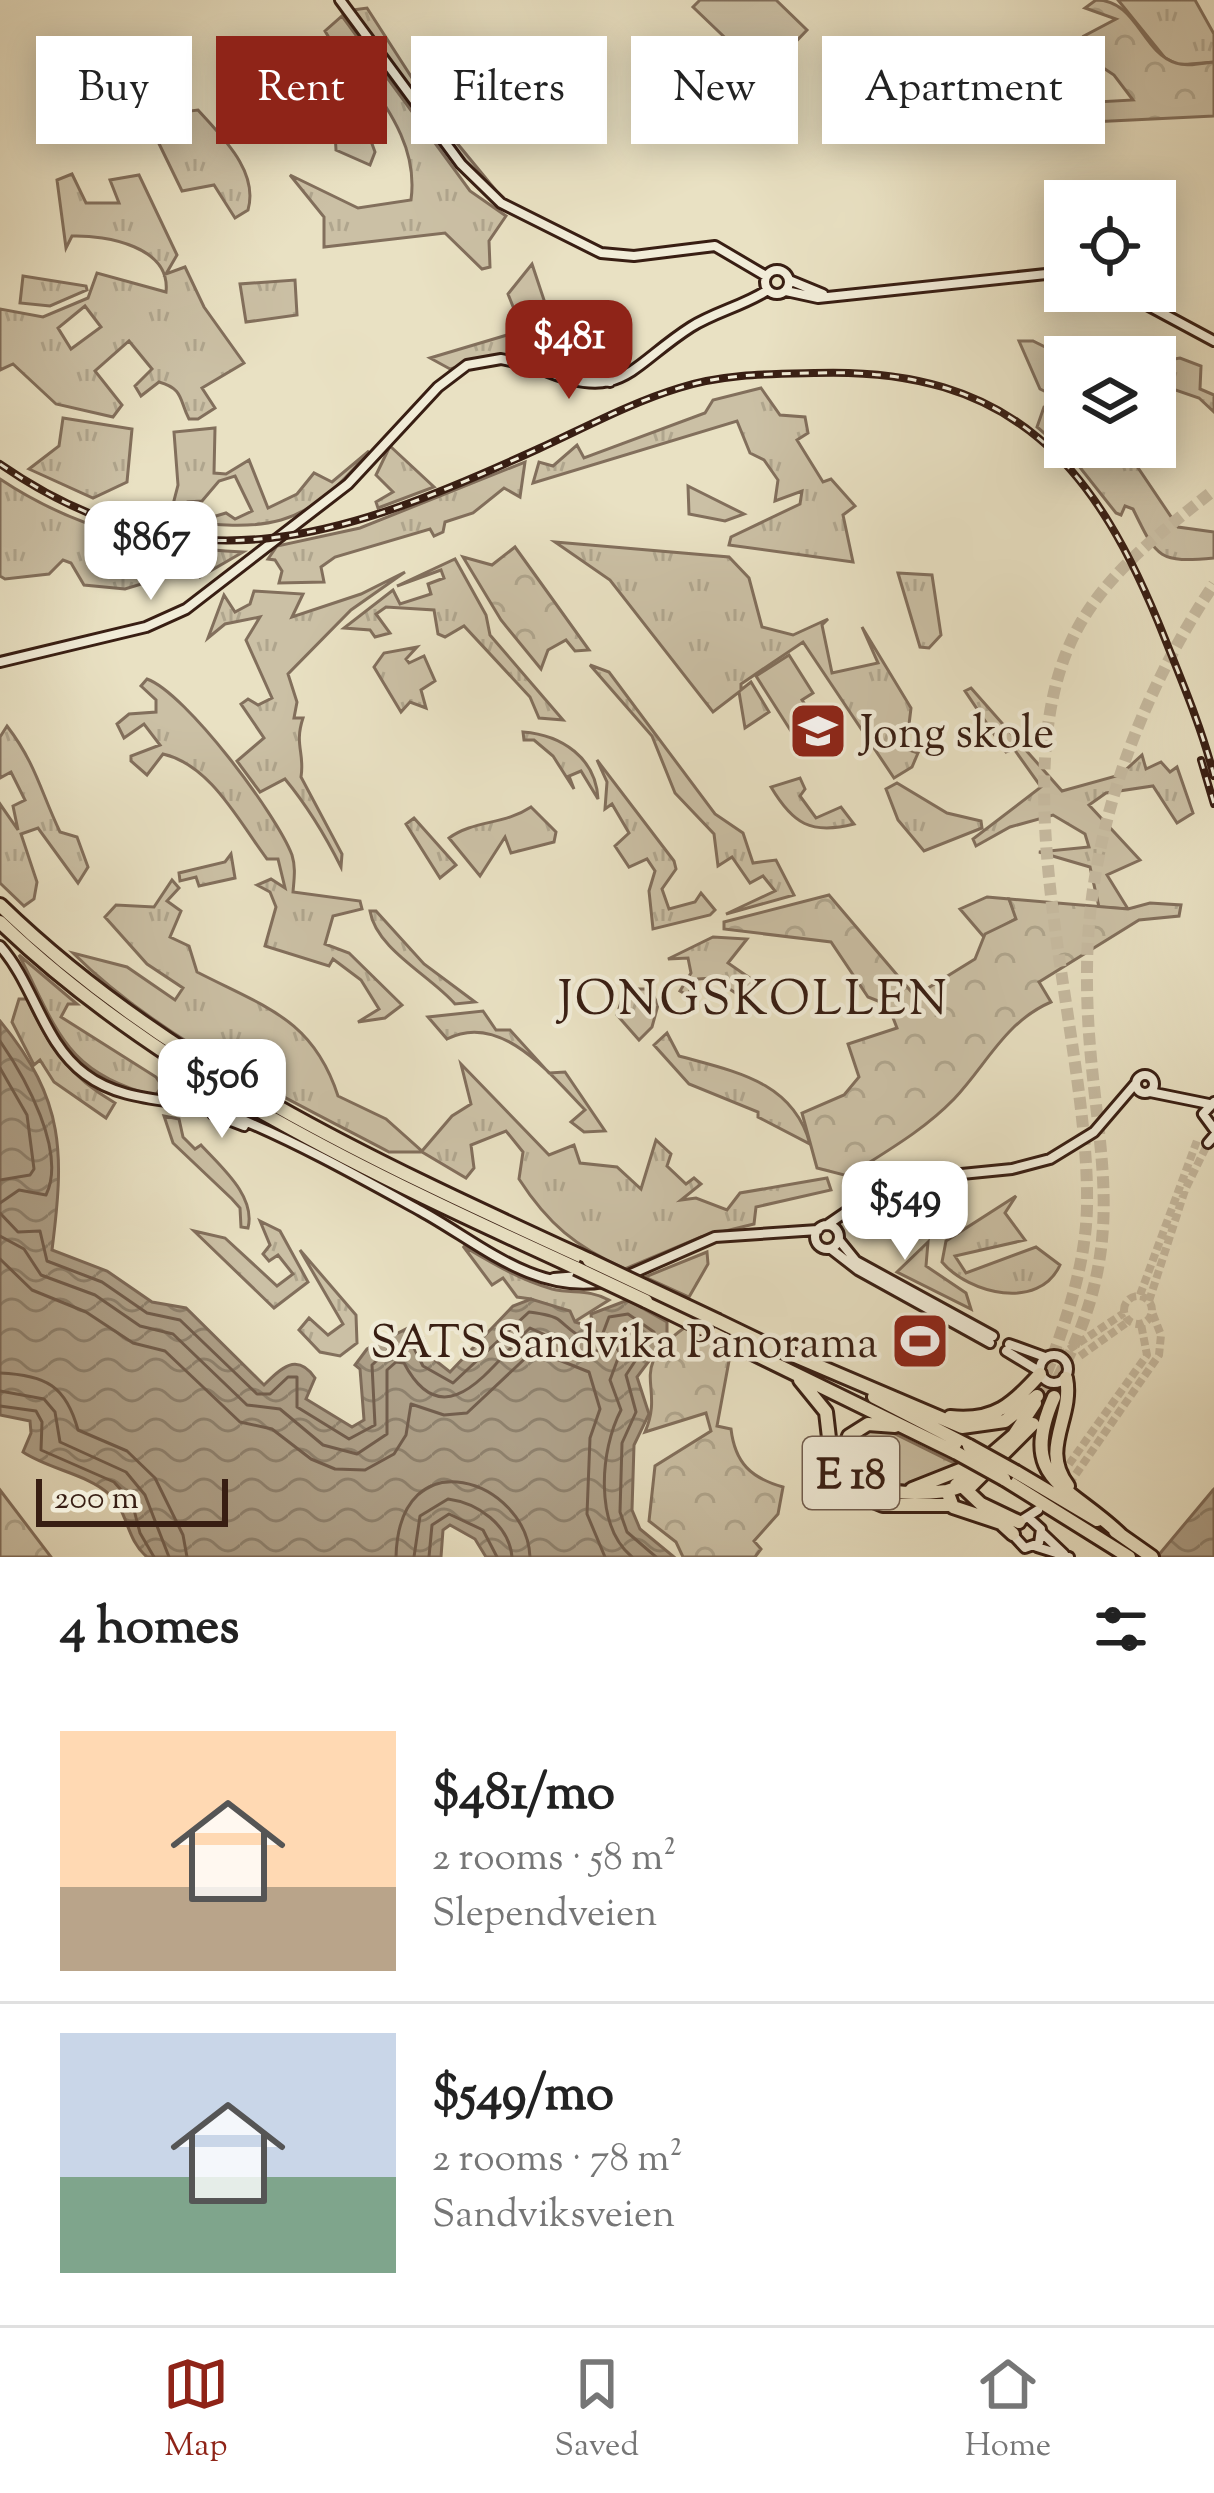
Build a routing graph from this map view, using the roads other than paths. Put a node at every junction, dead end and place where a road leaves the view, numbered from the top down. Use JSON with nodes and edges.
{"nodes":[{"id":1,"x":340,"y":0,"type":"edge"},
{"id":2,"x":1044,"y":274,"type":"edge"},
{"id":3,"x":766,"y":276,"type":"junction"},
{"id":4,"x":787,"y":285,"type":"junction"},
{"id":5,"x":768,"y":290,"type":"junction"},
{"id":6,"x":1161,"y":312,"type":"edge"},
{"id":7,"x":1214,"y":340,"type":"edge"},
{"id":8,"x":0,"y":662,"type":"edge"},
{"id":9,"x":0,"y":905,"type":"edge"},
{"id":10,"x":0,"y":922,"type":"edge"},
{"id":11,"x":0,"y":946,"type":"edge"},
{"id":12,"x":1136,"y":1084,"type":"junction"},
{"id":13,"x":1149,"y":1089,"type":"junction"},
{"id":14,"x":1122,"y":1103,"type":"junction"},
{"id":15,"x":1186,"y":1103,"type":"junction"},
{"id":16,"x":1212,"y":1103,"type":"edge"},
{"id":17,"x":1207,"y":1131,"type":"edge"},
{"id":18,"x":849,"y":1210,"type":"junction"},
{"id":19,"x":820,"y":1232,"type":"junction"},
{"id":20,"x":839,"y":1236,"type":"junction"},
{"id":21,"x":831,"y":1249,"type":"junction"},
{"id":22,"x":1080,"y":1356,"type":"tunnel mouth"},
{"id":23,"x":1045,"y":1358,"type":"junction"},
{"id":24,"x":795,"y":1362,"type":"junction"},
{"id":25,"x":1040,"y":1372,"type":"junction"},
{"id":26,"x":1067,"y":1373,"type":"junction"},
{"id":27,"x":810,"y":1385,"type":"junction"},
{"id":28,"x":1045,"y":1394,"type":"junction"},
{"id":29,"x":932,"y":1414,"type":"junction"},
{"id":30,"x":908,"y":1428,"type":"junction"},
{"id":31,"x":963,"y":1449,"type":"junction"},
{"id":32,"x":977,"y":1462,"type":"junction"},
{"id":33,"x":896,"y":1494,"type":"junction"},
{"id":34,"x":958,"y":1496,"type":"junction"},
{"id":35,"x":1077,"y":1496,"type":"junction"},
{"id":36,"x":1021,"y":1525,"type":"junction"},
{"id":37,"x":1042,"y":1531,"type":"junction"},
{"id":38,"x":1035,"y":1546,"type":"junction"},
{"id":39,"x":1126,"y":1547,"type":"edge"},
{"id":40,"x":1067,"y":1556,"type":"edge"},
{"id":41,"x":1152,"y":1557,"type":"edge"}],
"edges":[{"from":1,"to":3,"type":"main road"},
{"from":2,"to":4,"type":"main road"},
{"from":3,"to":4,"type":"main road"},
{"from":3,"to":5,"type":"main road"},
{"from":4,"to":5,"type":"main road"},
{"from":5,"to":8,"type":"main road"},
{"from":6,"to":7,"type":"main road"},
{"from":9,"to":24,"type":"highway","number":"E 18","bridge":true},
{"from":10,"to":24,"type":"highway","number":"E 18","bridge":true},
{"from":11,"to":19,"type":"main road"},
{"from":12,"to":13,"type":"main road"},
{"from":12,"to":13,"type":"main road"},
{"from":12,"to":14,"type":"main road"},
{"from":13,"to":14,"type":"main road"},
{"from":13,"to":15,"type":"main road"},
{"from":14,"to":18,"type":"main road"},
{"from":15,"to":16,"type":"main road"},
{"from":15,"to":17,"type":"main road"},
{"from":16,"to":17,"type":"main road"},
{"from":18,"to":19,"type":"main road"},
{"from":18,"to":20,"type":"main road"},
{"from":19,"to":20,"type":"main road"},
{"from":19,"to":21,"type":"main road"},
{"from":20,"to":21,"type":"main road"},
{"from":20,"to":21,"type":"main road"},
{"from":22,"to":26,"type":"main road"},
{"from":23,"to":25,"type":"main road"},
{"from":23,"to":25,"type":"main road"},
{"from":23,"to":26,"type":"main road"},
{"from":24,"to":27,"type":"highway","number":"E 18"},
{"from":24,"to":29,"type":"highway","number":"E 18"},
{"from":24,"to":31,"type":"highway","number":"E 18"},
{"from":25,"to":26,"type":"main road"},
{"from":25,"to":29,"type":"highway","number":"E 18"},
{"from":26,"to":35,"type":"highway","number":"E 18"},
{"from":27,"to":30,"type":"highway","number":"E 18"},
{"from":27,"to":34,"type":"highway","number":"E 18"},
{"from":28,"to":29,"type":"highway","number":"E 18"},
{"from":28,"to":32,"type":"highway"},
{"from":28,"to":34,"type":"highway"},
{"from":28,"to":35,"type":"highway","number":"E 18"},
{"from":30,"to":31,"type":"highway","number":"E 18"},
{"from":30,"to":33,"type":"highway","number":"E 18"},
{"from":31,"to":39,"type":"highway","number":"E 18","bridge":true},
{"from":32,"to":33,"type":"highway"},
{"from":32,"to":34,"type":"highway"},
{"from":33,"to":34,"type":"highway","number":"E 18"},
{"from":34,"to":36,"type":"highway","number":"E 18"},
{"from":35,"to":39,"type":"highway","number":"E 18"},
{"from":36,"to":37,"type":"main road"},
{"from":36,"to":37,"type":"main road"},
{"from":36,"to":38,"type":"main road"},
{"from":37,"to":38,"type":"main road"},
{"from":37,"to":40,"type":"main road"},
{"from":38,"to":40,"type":"main road"},
{"from":39,"to":41,"type":"highway","number":"E 18"}]}
